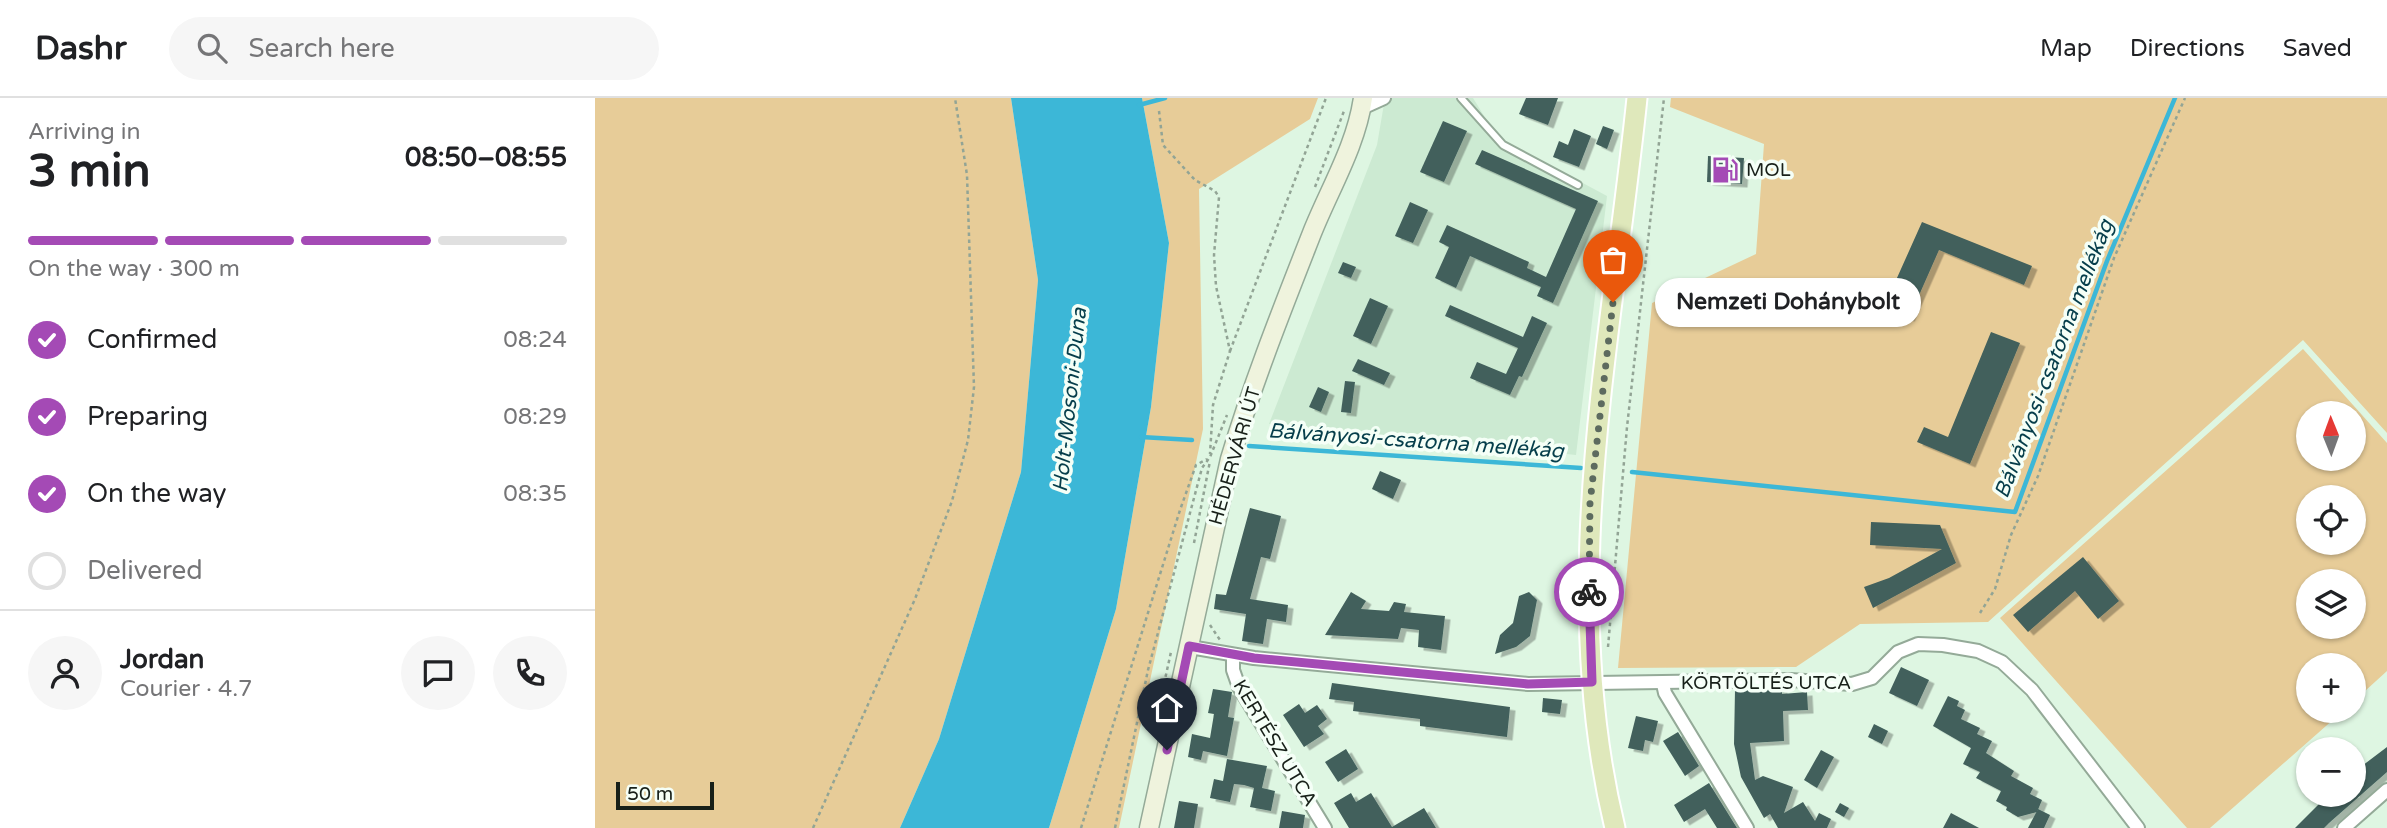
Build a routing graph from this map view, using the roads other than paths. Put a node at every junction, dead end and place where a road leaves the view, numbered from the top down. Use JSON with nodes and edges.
{"nodes":[{"id":1,"x":1384,"y":98,"type":"edge"},
{"id":2,"x":1461,"y":98,"type":"edge"},
{"id":3,"x":1637,"y":98,"type":"edge"},
{"id":4,"x":1362,"y":103,"type":"edge"},
{"id":5,"x":1578,"y":185,"type":"dead end"},
{"id":6,"x":1189,"y":646,"type":"junction"},
{"id":7,"x":1230,"y":655,"type":"junction"},
{"id":8,"x":1592,"y":682,"type":"junction"},
{"id":9,"x":1663,"y":684,"type":"junction"},
{"id":10,"x":2387,"y":790,"type":"edge"},
{"id":11,"x":1149,"y":828,"type":"edge"},
{"id":12,"x":1325,"y":828,"type":"edge"},
{"id":13,"x":1615,"y":828,"type":"edge"},
{"id":14,"x":1747,"y":828,"type":"edge"},
{"id":15,"x":2139,"y":828,"type":"edge"},
{"id":16,"x":2344,"y":828,"type":"edge"}],
"edges":[{"from":1,"to":4,"type":"street"},
{"from":2,"to":5,"type":"lane"},
{"from":3,"to":8,"type":"main road"},
{"from":4,"to":6,"type":"street","name":"HÉDERVÁRI ÚT"},
{"from":6,"to":7,"type":"street","name":"KÖRTÖLTÉS UTCA"},
{"from":6,"to":11,"type":"street","name":"HÉDERVÁRI ÚT"},
{"from":7,"to":8,"type":"street","name":"KÖRTÖLTÉS UTCA"},
{"from":7,"to":12,"type":"street","name":"KERTÉSZ UTCA"},
{"from":8,"to":9,"type":"street","name":"KÖRTÖLTÉS UTCA"},
{"from":8,"to":13,"type":"main road"},
{"from":9,"to":14,"type":"street"},
{"from":9,"to":15,"type":"street","name":"KÖRTÖLTÉS UTCA"},
{"from":10,"to":16,"type":"street"}]}
